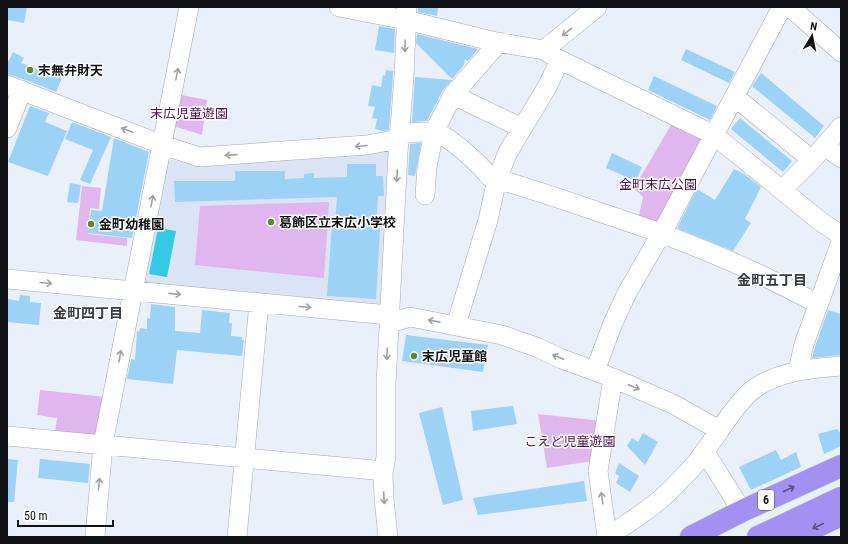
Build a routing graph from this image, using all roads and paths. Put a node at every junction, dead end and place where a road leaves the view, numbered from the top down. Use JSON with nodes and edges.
{"nodes":[{"id":1,"x":189,"y":7,"type":"edge"},
{"id":2,"x":339,"y":7,"type":"edge"},
{"id":3,"x":597,"y":7,"type":"edge"},
{"id":4,"x":782,"y":7,"type":"edge"},
{"id":5,"x":790,"y":7,"type":"edge"},
{"id":6,"x":406,"y":14,"type":"edge"},
{"id":7,"x":499,"y":42,"type":"junction"},
{"id":8,"x":841,"y":52,"type":"edge"},
{"id":9,"x":552,"y":55,"type":"junction"},
{"id":10,"x":14,"y":87,"type":"edge"},
{"id":11,"x":454,"y":95,"type":"junction"},
{"id":12,"x":735,"y":97,"type":"junction"},
{"id":13,"x":841,"y":127,"type":"edge"},
{"id":14,"x":7,"y":128,"type":"edge"},
{"id":15,"x":522,"y":128,"type":"junction"},
{"id":16,"x":434,"y":132,"type":"junction"},
{"id":17,"x":714,"y":135,"type":"junction"},
{"id":18,"x":399,"y":136,"type":"junction"},
{"id":19,"x":163,"y":145,"type":"junction"},
{"id":20,"x":825,"y":146,"type":"junction"},
{"id":21,"x":841,"y":158,"type":"edge"},
{"id":22,"x":812,"y":160,"type":"junction"},
{"id":23,"x":497,"y":179,"type":"junction"},
{"id":24,"x":782,"y":190,"type":"junction"},
{"id":25,"x":425,"y":195,"type":"dead end"},
{"id":26,"x":661,"y":233,"type":"junction"},
{"id":27,"x":841,"y":235,"type":"edge"},
{"id":28,"x":841,"y":242,"type":"edge"},
{"id":29,"x":7,"y":279,"type":"edge"},
{"id":30,"x":133,"y":290,"type":"junction"},
{"id":31,"x":259,"y":303,"type":"junction"},
{"id":32,"x":818,"y":304,"type":"junction"},
{"id":33,"x":389,"y":318,"type":"junction"},
{"id":34,"x":456,"y":325,"type":"junction"},
{"id":35,"x":841,"y":366,"type":"edge"},
{"id":36,"x":595,"y":370,"type":"junction"},
{"id":37,"x":798,"y":370,"type":"junction"},
{"id":38,"x":613,"y":378,"type":"junction"},
{"id":39,"x":719,"y":430,"type":"junction"},
{"id":40,"x":7,"y":436,"type":"edge"},
{"id":41,"x":103,"y":444,"type":"junction"},
{"id":42,"x":705,"y":452,"type":"junction"},
{"id":43,"x":244,"y":458,"type":"junction"},
{"id":44,"x":841,"y":466,"type":"edge"},
{"id":45,"x":383,"y":472,"type":"junction"},
{"id":46,"x":841,"y":481,"type":"edge"},
{"id":47,"x":841,"y":498,"type":"edge"},
{"id":48,"x":742,"y":511,"type":"junction"},
{"id":49,"x":841,"y":515,"type":"edge"},
{"id":50,"x":95,"y":537,"type":"edge"},
{"id":51,"x":237,"y":537,"type":"edge"},
{"id":52,"x":388,"y":537,"type":"edge"},
{"id":53,"x":608,"y":537,"type":"edge"},
{"id":54,"x":691,"y":537,"type":"edge"},
{"id":55,"x":722,"y":537,"type":"edge"},
{"id":56,"x":758,"y":537,"type":"edge"},
{"id":57,"x":794,"y":537,"type":"edge"}],
"edges":[{"from":19,"to":1,"type":"street","one_way":true},
{"from":2,"to":6,"type":"street"},
{"from":3,"to":9,"type":"street","one_way":true},
{"from":4,"to":12,"type":"street"},
{"from":5,"to":8,"type":"street"},
{"from":6,"to":7,"type":"street"},
{"from":6,"to":18,"type":"street","one_way":true},
{"from":7,"to":9,"type":"street"},
{"from":7,"to":11,"type":"street"},
{"from":9,"to":15,"type":"street"},
{"from":9,"to":17,"type":"street"},
{"from":10,"to":14,"type":"street"},
{"from":19,"to":10,"type":"street","one_way":true},
{"from":11,"to":15,"type":"street"},
{"from":11,"to":16,"type":"street"},
{"from":12,"to":17,"type":"street"},
{"from":12,"to":22,"type":"street"},
{"from":13,"to":20,"type":"street"},
{"from":15,"to":23,"type":"street"},
{"from":16,"to":18,"type":"street"},
{"from":16,"to":23,"type":"street"},
{"from":16,"to":25,"type":"street"},
{"from":17,"to":24,"type":"street"},
{"from":17,"to":26,"type":"street"},
{"from":18,"to":19,"type":"street","one_way":true},
{"from":18,"to":33,"type":"street","one_way":true},
{"from":30,"to":19,"type":"street","one_way":true},
{"from":20,"to":21,"type":"street"},
{"from":20,"to":22,"type":"street"},
{"from":22,"to":24,"type":"street"},
{"from":23,"to":26,"type":"street"},
{"from":23,"to":34,"type":"street"},
{"from":24,"to":27,"type":"street"},
{"from":26,"to":32,"type":"street"},
{"from":26,"to":36,"type":"street"},
{"from":28,"to":32,"type":"street"},
{"from":29,"to":30,"type":"street","one_way":true},
{"from":30,"to":31,"type":"street","one_way":true},
{"from":41,"to":30,"type":"street","one_way":true},
{"from":31,"to":33,"type":"street","one_way":true},
{"from":31,"to":43,"type":"street"},
{"from":32,"to":37,"type":"street"},
{"from":34,"to":33,"type":"street","one_way":true},
{"from":33,"to":45,"type":"street","one_way":true},
{"from":36,"to":34,"type":"street","one_way":true},
{"from":35,"to":37,"type":"street"},
{"from":36,"to":38,"type":"street"},
{"from":37,"to":39,"type":"street"},
{"from":38,"to":39,"type":"street","one_way":true},
{"from":53,"to":38,"type":"street","one_way":true},
{"from":39,"to":42,"type":"street"},
{"from":40,"to":41,"type":"street"},
{"from":41,"to":43,"type":"street"},
{"from":50,"to":41,"type":"street","one_way":true},
{"from":42,"to":48,"type":"street"},
{"from":42,"to":53,"type":"street"},
{"from":43,"to":45,"type":"street"},
{"from":43,"to":51,"type":"street"},
{"from":48,"to":44,"type":"highway","number":"6","one_way":true},
{"from":45,"to":52,"type":"street","one_way":true},
{"from":46,"to":55,"type":"highway","number":"6"},
{"from":47,"to":56,"type":"highway","number":"6"},
{"from":48,"to":54,"type":"highway","number":"6"},
{"from":49,"to":57,"type":"highway","one_way":true}]}
